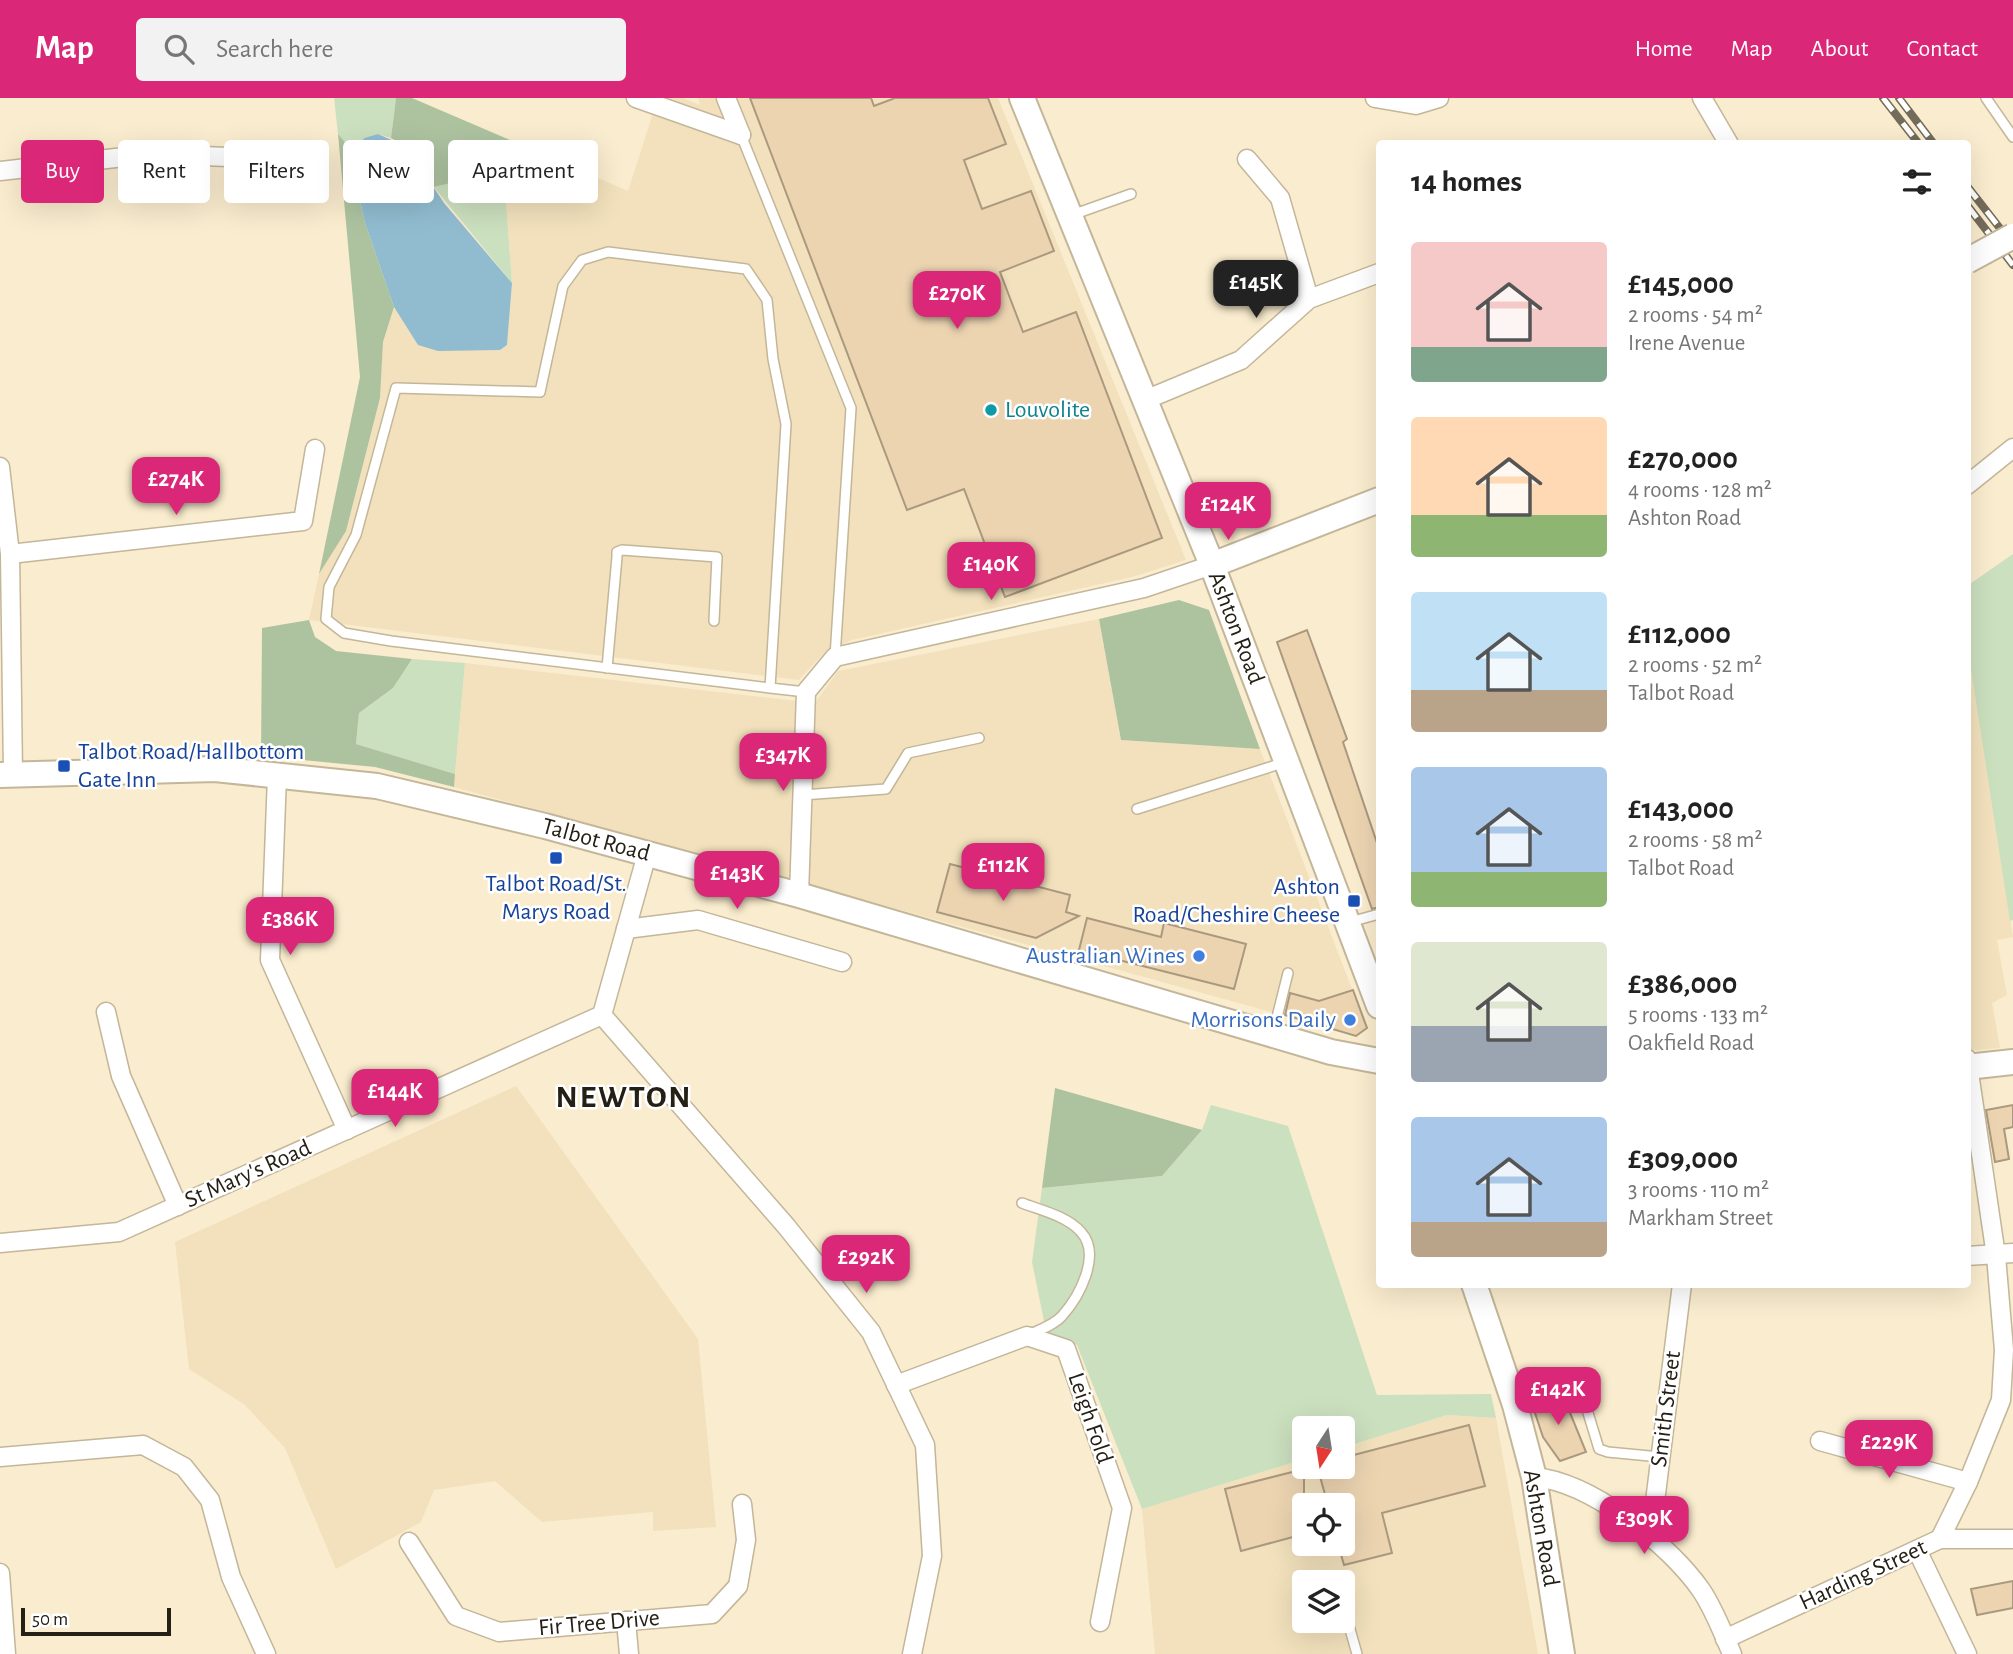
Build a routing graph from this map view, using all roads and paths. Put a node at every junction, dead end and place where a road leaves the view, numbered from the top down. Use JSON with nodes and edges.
{"nodes":[{"id":1,"x":636,"y":98,"type":"edge"},
{"id":2,"x":726,"y":98,"type":"edge"},
{"id":3,"x":1022,"y":98,"type":"edge"},
{"id":4,"x":1375,"y":98,"type":"edge"},
{"id":5,"x":1439,"y":98,"type":"edge"},
{"id":6,"x":1702,"y":98,"type":"edge"},
{"id":7,"x":1986,"y":98,"type":"edge"},
{"id":8,"x":741,"y":135,"type":"junction"},
{"id":9,"x":2013,"y":137,"type":"edge"},
{"id":10,"x":1727,"y":140,"type":"edge"},
{"id":11,"x":224,"y":157,"type":"edge"},
{"id":12,"x":1247,"y":159,"type":"dead end"},
{"id":13,"x":0,"y":171,"type":"edge"},
{"id":14,"x":1130,"y":194,"type":"dead end"},
{"id":15,"x":1070,"y":216,"type":"junction"},
{"id":16,"x":2013,"y":236,"type":"edge"},
{"id":17,"x":1971,"y":259,"type":"edge"},
{"id":18,"x":1376,"y":274,"type":"edge"},
{"id":19,"x":1309,"y":299,"type":"junction"},
{"id":20,"x":1145,"y":400,"type":"junction"},
{"id":21,"x":315,"y":449,"type":"dead end"},
{"id":22,"x":2013,"y":449,"type":"edge"},
{"id":23,"x":0,"y":467,"type":"edge"},
{"id":24,"x":1971,"y":482,"type":"edge"},
{"id":25,"x":1376,"y":501,"type":"edge"},
{"id":26,"x":3,"y":518,"type":"edge"},
{"id":27,"x":10,"y":554,"type":"junction"},
{"id":28,"x":1212,"y":565,"type":"junction"},
{"id":29,"x":714,"y":621,"type":"dead end"},
{"id":30,"x":835,"y":657,"type":"junction"},
{"id":31,"x":607,"y":668,"type":"junction"},
{"id":32,"x":770,"y":688,"type":"junction"},
{"id":33,"x":806,"y":692,"type":"junction"},
{"id":34,"x":979,"y":737,"type":"dead end"},
{"id":35,"x":1287,"y":762,"type":"junction"},
{"id":36,"x":6,"y":775,"type":"edge"},
{"id":37,"x":276,"y":776,"type":"junction"},
{"id":38,"x":802,"y":795,"type":"junction"},
{"id":39,"x":1137,"y":809,"type":"dead end"},
{"id":40,"x":647,"y":854,"type":"junction"},
{"id":41,"x":799,"y":895,"type":"junction"},
{"id":42,"x":1376,"y":915,"type":"edge"},
{"id":43,"x":1348,"y":922,"type":"junction"},
{"id":44,"x":626,"y":929,"type":"junction"},
{"id":45,"x":842,"y":962,"type":"dead end"},
{"id":46,"x":1288,"y":973,"type":"dead end"},
{"id":47,"x":1376,"y":998,"type":"edge"},
{"id":48,"x":106,"y":1012,"type":"dead end"},
{"id":49,"x":602,"y":1015,"type":"junction"},
{"id":50,"x":1272,"y":1035,"type":"junction"},
{"id":51,"x":1376,"y":1060,"type":"edge"},
{"id":52,"x":2013,"y":1062,"type":"edge"},
{"id":53,"x":1971,"y":1064,"type":"edge"},
{"id":54,"x":1971,"y":1084,"type":"edge"},
{"id":55,"x":347,"y":1130,"type":"junction"},
{"id":56,"x":1022,"y":1203,"type":"dead end"},
{"id":57,"x":178,"y":1206,"type":"junction"},
{"id":58,"x":0,"y":1243,"type":"edge"},
{"id":59,"x":2005,"y":1255,"type":"edge"},
{"id":60,"x":1971,"y":1256,"type":"edge"},
{"id":61,"x":1475,"y":1288,"type":"edge"},
{"id":62,"x":1681,"y":1288,"type":"edge"},
{"id":63,"x":1027,"y":1336,"type":"junction"},
{"id":64,"x":896,"y":1385,"type":"junction"},
{"id":65,"x":1586,"y":1403,"type":"dead end"},
{"id":66,"x":1820,"y":1441,"type":"dead end"},
{"id":67,"x":0,"y":1457,"type":"edge"},
{"id":68,"x":1660,"y":1457,"type":"junction"},
{"id":69,"x":1534,"y":1477,"type":"junction"},
{"id":70,"x":1968,"y":1482,"type":"junction"},
{"id":71,"x":742,"y":1504,"type":"dead end"},
{"id":72,"x":1651,"y":1534,"type":"junction"},
{"id":73,"x":1940,"y":1539,"type":"junction"},
{"id":74,"x":2013,"y":1539,"type":"edge"},
{"id":75,"x":409,"y":1542,"type":"dead end"},
{"id":76,"x":1917,"y":1550,"type":"junction"},
{"id":77,"x":0,"y":1573,"type":"edge"},
{"id":78,"x":626,"y":1621,"type":"junction"},
{"id":79,"x":1100,"y":1622,"type":"dead end"},
{"id":80,"x":1350,"y":1633,"type":"edge"},
{"id":81,"x":1729,"y":1646,"type":"edge"},
{"id":82,"x":6,"y":1654,"type":"edge"},
{"id":83,"x":267,"y":1654,"type":"edge"},
{"id":84,"x":629,"y":1654,"type":"edge"},
{"id":85,"x":912,"y":1654,"type":"edge"},
{"id":86,"x":1356,"y":1654,"type":"edge"},
{"id":87,"x":1562,"y":1654,"type":"edge"},
{"id":88,"x":1966,"y":1654,"type":"edge"}],
"edges":[{"from":1,"to":8,"type":"street"},
{"from":2,"to":8,"type":"street"},
{"from":3,"to":15,"type":"street","name":"Ashton Road"},
{"from":4,"to":5,"type":"street"},
{"from":6,"to":10,"type":"street"},
{"from":7,"to":9,"type":"lane"},
{"from":8,"to":30,"type":"lane"},
{"from":11,"to":13,"type":"street"},
{"from":12,"to":19,"type":"street"},
{"from":14,"to":15,"type":"lane"},
{"from":15,"to":20,"type":"street","name":"Ashton Road"},
{"from":16,"to":17,"type":"street","bridge":true},
{"from":18,"to":19,"type":"street"},
{"from":19,"to":20,"type":"street"},
{"from":20,"to":28,"type":"street","name":"Ashton Road"},
{"from":21,"to":27,"type":"street"},
{"from":22,"to":24,"type":"street"},
{"from":23,"to":26,"type":"street"},
{"from":25,"to":28,"type":"street"},
{"from":26,"to":27,"type":"street"},
{"from":27,"to":36,"type":"street"},
{"from":28,"to":30,"type":"street"},
{"from":28,"to":35,"type":"street","name":"Ashton Road"},
{"from":29,"to":31,"type":"lane"},
{"from":30,"to":33,"type":"street"},
{"from":31,"to":32,"type":"lane"},
{"from":31,"to":32,"type":"lane"},
{"from":32,"to":33,"type":"lane"},
{"from":33,"to":38,"type":"street"},
{"from":34,"to":38,"type":"lane"},
{"from":35,"to":39,"type":"lane"},
{"from":35,"to":43,"type":"street","name":"Ashton Road"},
{"from":36,"to":37,"type":"street","name":"Talbot Road"},
{"from":37,"to":40,"type":"street","name":"Talbot Road"},
{"from":37,"to":55,"type":"street"},
{"from":38,"to":41,"type":"street"},
{"from":40,"to":41,"type":"street","name":"Talbot Road"},
{"from":40,"to":44,"type":"street"},
{"from":41,"to":50,"type":"street","name":"Talbot Road"},
{"from":42,"to":43,"type":"lane"},
{"from":43,"to":47,"type":"street","name":"Ashton Road"},
{"from":44,"to":45,"type":"street"},
{"from":44,"to":49,"type":"street"},
{"from":46,"to":50,"type":"lane"},
{"from":48,"to":57,"type":"street"},
{"from":49,"to":55,"type":"street","name":"St Mary's Road"},
{"from":49,"to":64,"type":"street"},
{"from":50,"to":51,"type":"street","name":"Talbot Road"},
{"from":52,"to":53,"type":"street"},
{"from":54,"to":59,"type":"street","name":"Harding Street"},
{"from":55,"to":57,"type":"street","name":"St Mary's Road"},
{"from":56,"to":63,"type":"lane"},
{"from":57,"to":58,"type":"street","name":"St Mary's Road"},
{"from":59,"to":60,"type":"street"},
{"from":59,"to":70,"type":"street","name":"Harding Street"},
{"from":61,"to":69,"type":"street","name":"Ashton Road"},
{"from":62,"to":68,"type":"street","name":"Smith Street"},
{"from":63,"to":64,"type":"street"},
{"from":63,"to":79,"type":"street","name":"Leigh Fold"},
{"from":64,"to":85,"type":"street"},
{"from":65,"to":68,"type":"lane"},
{"from":66,"to":70,"type":"street"},
{"from":67,"to":83,"type":"street"},
{"from":68,"to":72,"type":"street","name":"Smith Street"},
{"from":69,"to":72,"type":"street"},
{"from":69,"to":87,"type":"street","name":"Ashton Road"},
{"from":70,"to":73,"type":"street","name":"Harding Street"},
{"from":71,"to":78,"type":"street","name":"Fir Tree Drive"},
{"from":72,"to":81,"type":"street"},
{"from":73,"to":74,"type":"street"},
{"from":73,"to":76,"type":"street","name":"Harding Street"},
{"from":75,"to":78,"type":"street","name":"Fir Tree Drive"},
{"from":76,"to":81,"type":"street","name":"Harding Street"},
{"from":76,"to":88,"type":"street"},
{"from":77,"to":82,"type":"street"},
{"from":78,"to":84,"type":"street"},
{"from":80,"to":86,"type":"lane"}]}
